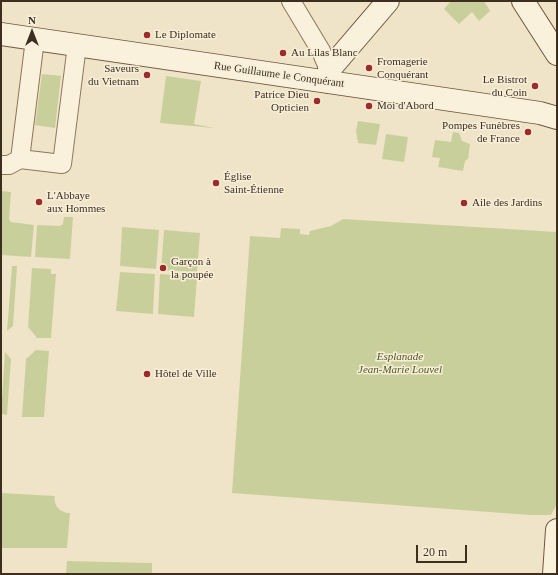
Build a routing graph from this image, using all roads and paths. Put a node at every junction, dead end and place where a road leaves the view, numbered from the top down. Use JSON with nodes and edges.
{"nodes":[{"id":1,"x":291,"y":1,"type":"edge"},
{"id":2,"x":388,"y":1,"type":"edge"},
{"id":3,"x":523,"y":1,"type":"edge"},
{"id":4,"x":1,"y":34,"type":"edge"},
{"id":5,"x":35,"y":39,"type":"junction"},
{"id":6,"x":77,"y":45,"type":"junction"},
{"id":7,"x":557,"y":54,"type":"edge"},
{"id":8,"x":329,"y":76,"type":"junction"},
{"id":9,"x":557,"y":118,"type":"edge"},
{"id":10,"x":20,"y":159,"type":"junction"},
{"id":11,"x":1,"y":165,"type":"edge"},
{"id":12,"x":557,"y":530,"type":"edge"},
{"id":13,"x":554,"y":574,"type":"edge"}],
"edges":[{"from":1,"to":8,"type":"street"},
{"from":2,"to":8,"type":"main road"},
{"from":3,"to":7,"type":"main road"},
{"from":4,"to":5,"type":"main road","name":"Rue Guillaume le Conquérant"},
{"from":5,"to":6,"type":"main road","name":"Rue Guillaume le Conquérant"},
{"from":5,"to":10,"type":"street"},
{"from":6,"to":8,"type":"main road","name":"Rue Guillaume le Conquérant"},
{"from":6,"to":10,"type":"street"},
{"from":8,"to":9,"type":"main road","name":"Rue Guillaume le Conquérant"},
{"from":10,"to":11,"type":"street"},
{"from":12,"to":13,"type":"main road"}]}
